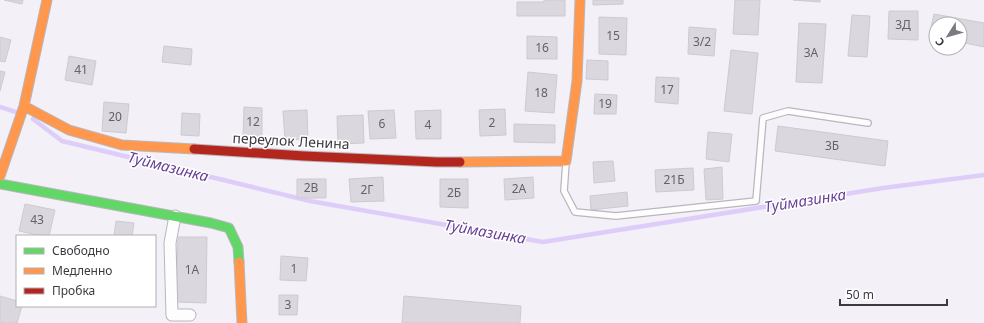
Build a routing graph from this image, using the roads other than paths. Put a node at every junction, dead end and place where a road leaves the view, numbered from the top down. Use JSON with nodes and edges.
{"nodes":[{"id":1,"x":47,"y":0,"type":"edge"},
{"id":2,"x":580,"y":0,"type":"edge"},
{"id":3,"x":24,"y":106,"type":"junction"},
{"id":4,"x":868,"y":123,"type":"dead end"},
{"id":5,"x":566,"y":161,"type":"junction"},
{"id":6,"x":0,"y":176,"type":"edge"},
{"id":7,"x":0,"y":184,"type":"edge"},
{"id":8,"x":175,"y":216,"type":"junction"},
{"id":9,"x":190,"y":315,"type":"dead end"},
{"id":10,"x":242,"y":323,"type":"edge"}],
"edges":[{"from":1,"to":3,"type":"street"},
{"from":2,"to":5,"type":"street"},
{"from":3,"to":5,"type":"street","name":"переулок Ленина"},
{"from":3,"to":6,"type":"street"},
{"from":4,"to":5,"type":"lane"},
{"from":7,"to":8,"type":"street"},
{"from":8,"to":9,"type":"street"},
{"from":8,"to":10,"type":"street"}]}
